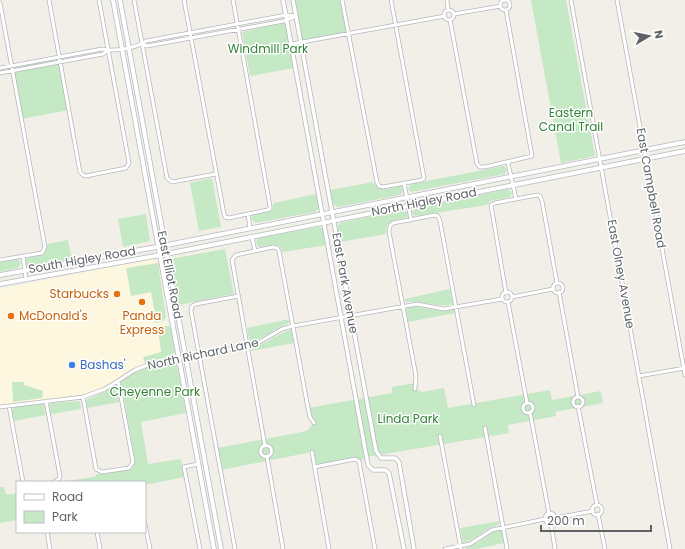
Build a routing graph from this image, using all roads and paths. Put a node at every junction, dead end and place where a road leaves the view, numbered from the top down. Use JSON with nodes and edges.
{"nodes":[{"id":1,"x":49,"y":0,"type":"edge"},
{"id":2,"x":99,"y":0,"type":"edge"},
{"id":3,"x":113,"y":0,"type":"edge"},
{"id":4,"x":120,"y":0,"type":"edge"},
{"id":5,"x":134,"y":0,"type":"edge"},
{"id":6,"x":184,"y":0,"type":"edge"},
{"id":7,"x":232,"y":0,"type":"edge"},
{"id":8,"x":283,"y":0,"type":"edge"},
{"id":9,"x":293,"y":0,"type":"edge"},
{"id":10,"x":342,"y":0,"type":"edge"},
{"id":11,"x":392,"y":0,"type":"edge"},
{"id":12,"x":447,"y":0,"type":"edge"},
{"id":13,"x":505,"y":0,"type":"edge"},
{"id":14,"x":571,"y":0,"type":"edge"},
{"id":15,"x":617,"y":0,"type":"edge"},
{"id":16,"x":0,"y":3,"type":"edge"},
{"id":17,"x":501,"y":6,"type":"junction"},
{"id":18,"x":448,"y":10,"type":"junction"},
{"id":19,"x":506,"y":10,"type":"junction"},
{"id":20,"x":454,"y":14,"type":"junction"},
{"id":21,"x":286,"y":15,"type":"junction"},
{"id":22,"x":296,"y":16,"type":"junction"},
{"id":23,"x":445,"y":16,"type":"junction"},
{"id":24,"x":450,"y":20,"type":"junction"},
{"id":25,"x":287,"y":21,"type":"junction"},
{"id":26,"x":237,"y":24,"type":"junction"},
{"id":27,"x":396,"y":25,"type":"junction"},
{"id":28,"x":238,"y":30,"type":"junction"},
{"id":29,"x":190,"y":33,"type":"junction"},
{"id":30,"x":349,"y":34,"type":"junction"},
{"id":31,"x":191,"y":38,"type":"junction"},
{"id":32,"x":301,"y":43,"type":"junction"},
{"id":33,"x":142,"y":44,"type":"junction"},
{"id":34,"x":291,"y":44,"type":"junction"},
{"id":35,"x":125,"y":47,"type":"junction"},
{"id":36,"x":108,"y":50,"type":"junction"},
{"id":37,"x":59,"y":57,"type":"junction"},
{"id":38,"x":60,"y":62,"type":"junction"},
{"id":39,"x":11,"y":65,"type":"junction"},
{"id":40,"x":0,"y":68,"type":"edge"},
{"id":41,"x":12,"y":71,"type":"junction"},
{"id":42,"x":0,"y":73,"type":"edge"},
{"id":43,"x":685,"y":142,"type":"edge"},
{"id":44,"x":644,"y":150,"type":"junction"},
{"id":45,"x":685,"y":151,"type":"edge"},
{"id":46,"x":646,"y":158,"type":"junction"},
{"id":47,"x":600,"y":159,"type":"junction"},
{"id":48,"x":508,"y":163,"type":"junction"},
{"id":49,"x":602,"y":167,"type":"junction"},
{"id":50,"x":216,"y":174,"type":"junction"},
{"id":51,"x":511,"y":176,"type":"junction"},
{"id":52,"x":404,"y":183,"type":"junction"},
{"id":53,"x":513,"y":185,"type":"junction"},
{"id":54,"x":407,"y":197,"type":"junction"},
{"id":55,"x":516,"y":199,"type":"junction"},
{"id":56,"x":408,"y":205,"type":"junction"},
{"id":57,"x":332,"y":212,"type":"junction"},
{"id":58,"x":248,"y":214,"type":"junction"},
{"id":59,"x":322,"y":214,"type":"junction"},
{"id":60,"x":334,"y":220,"type":"junction"},
{"id":61,"x":411,"y":220,"type":"junction"},
{"id":62,"x":324,"y":222,"type":"junction"},
{"id":63,"x":250,"y":228,"type":"junction"},
{"id":64,"x":252,"y":237,"type":"junction"},
{"id":65,"x":165,"y":245,"type":"junction"},
{"id":66,"x":158,"y":247,"type":"junction"},
{"id":67,"x":255,"y":251,"type":"junction"},
{"id":68,"x":163,"y":254,"type":"junction"},
{"id":69,"x":23,"y":257,"type":"junction"},
{"id":70,"x":0,"y":260,"type":"edge"},
{"id":71,"x":25,"y":271,"type":"junction"},
{"id":72,"x":0,"y":275,"type":"edge"},
{"id":73,"x":26,"y":279,"type":"junction"},
{"id":74,"x":557,"y":283,"type":"junction"},
{"id":75,"x":0,"y":284,"type":"edge"},
{"id":76,"x":553,"y":289,"type":"junction"},
{"id":77,"x":506,"y":292,"type":"junction"},
{"id":78,"x":559,"y":292,"type":"junction"},
{"id":79,"x":239,"y":296,"type":"junction"},
{"id":80,"x":512,"y":297,"type":"junction"},
{"id":81,"x":502,"y":299,"type":"junction"},
{"id":82,"x":508,"y":302,"type":"junction"},
{"id":83,"x":403,"y":306,"type":"junction"},
{"id":84,"x":456,"y":307,"type":"junction"},
{"id":85,"x":351,"y":315,"type":"junction"},
{"id":86,"x":341,"y":317,"type":"junction"},
{"id":87,"x":293,"y":326,"type":"junction"},
{"id":88,"x":248,"y":346,"type":"junction"},
{"id":89,"x":199,"y":354,"type":"junction"},
{"id":90,"x":186,"y":357,"type":"junction"},
{"id":91,"x":179,"y":358,"type":"junction"},
{"id":92,"x":684,"y":368,"type":"edge"},
{"id":93,"x":685,"y":375,"type":"edge"},
{"id":94,"x":639,"y":376,"type":"junction"},
{"id":95,"x":118,"y":381,"type":"junction"},
{"id":96,"x":415,"y":389,"type":"dead end"},
{"id":97,"x":83,"y":397,"type":"junction"},
{"id":98,"x":578,"y":397,"type":"junction"},
{"id":99,"x":46,"y":401,"type":"junction"},
{"id":100,"x":527,"y":403,"type":"junction"},
{"id":101,"x":474,"y":404,"type":"dead end"},
{"id":102,"x":9,"y":406,"type":"junction"},
{"id":103,"x":578,"y":406,"type":"junction"},
{"id":104,"x":0,"y":407,"type":"edge"},
{"id":105,"x":530,"y":412,"type":"junction"},
{"id":106,"x":314,"y":423,"type":"dead end"},
{"id":107,"x":485,"y":428,"type":"dead end"},
{"id":108,"x":440,"y":436,"type":"dead end"},
{"id":109,"x":265,"y":446,"type":"junction"},
{"id":110,"x":312,"y":452,"type":"dead end"},
{"id":111,"x":267,"y":457,"type":"junction"},
{"id":112,"x":198,"y":464,"type":"junction"},
{"id":113,"x":314,"y":467,"type":"junction"},
{"id":114,"x":23,"y":481,"type":"edge"},
{"id":115,"x":56,"y":481,"type":"edge"},
{"id":116,"x":597,"y":505,"type":"junction"},
{"id":117,"x":593,"y":511,"type":"junction"},
{"id":118,"x":549,"y":514,"type":"junction"},
{"id":119,"x":598,"y":514,"type":"junction"},
{"id":120,"x":555,"y":518,"type":"junction"},
{"id":121,"x":545,"y":519,"type":"junction"},
{"id":122,"x":550,"y":523,"type":"junction"},
{"id":123,"x":503,"y":527,"type":"junction"},
{"id":124,"x":146,"y":529,"type":"edge"},
{"id":125,"x":47,"y":533,"type":"edge"},
{"id":126,"x":97,"y":533,"type":"edge"},
{"id":127,"x":461,"y":548,"type":"edge"},
{"id":128,"x":50,"y":549,"type":"edge"},
{"id":129,"x":100,"y":549,"type":"edge"},
{"id":130,"x":150,"y":549,"type":"edge"},
{"id":131,"x":200,"y":549,"type":"edge"},
{"id":132,"x":214,"y":549,"type":"edge"},
{"id":133,"x":221,"y":549,"type":"edge"},
{"id":134,"x":235,"y":549,"type":"edge"},
{"id":135,"x":283,"y":549,"type":"edge"},
{"id":136,"x":329,"y":549,"type":"edge"},
{"id":137,"x":375,"y":549,"type":"edge"},
{"id":138,"x":404,"y":549,"type":"edge"},
{"id":139,"x":414,"y":549,"type":"edge"},
{"id":140,"x":445,"y":549,"type":"edge"},
{"id":141,"x":507,"y":549,"type":"edge"},
{"id":142,"x":555,"y":549,"type":"edge"},
{"id":143,"x":605,"y":549,"type":"edge"},
{"id":144,"x":670,"y":549,"type":"edge"}],
"edges":[{"from":1,"to":37,"type":"street"},
{"from":2,"to":36,"type":"street"},
{"from":3,"to":35,"type":"main road","name":"East Elliot Road"},
{"from":4,"to":35,"type":"main road","name":"East Elliot Road"},
{"from":5,"to":33,"type":"street"},
{"from":6,"to":29,"type":"street"},
{"from":7,"to":26,"type":"street"},
{"from":8,"to":21,"type":"street","name":"East Park Avenue"},
{"from":9,"to":22,"type":"street","name":"East Park Avenue"},
{"from":10,"to":30,"type":"street"},
{"from":11,"to":27,"type":"street"},
{"from":12,"to":18,"type":"street"},
{"from":13,"to":17,"type":"street"},
{"from":13,"to":19,"type":"street"},
{"from":14,"to":47,"type":"street","name":"East Olney Avenue"},
{"from":15,"to":44,"type":"street","name":"East Campbell Road"},
{"from":16,"to":39,"type":"street"},
{"from":17,"to":19,"type":"street"},
{"from":17,"to":20,"type":"street"},
{"from":18,"to":20,"type":"street"},
{"from":18,"to":23,"type":"street"},
{"from":19,"to":48,"type":"street"},
{"from":20,"to":24,"type":"street"},
{"from":21,"to":22,"type":"street"},
{"from":21,"to":25,"type":"street","name":"East Park Avenue"},
{"from":21,"to":26,"type":"street"},
{"from":22,"to":25,"type":"street"},
{"from":22,"to":32,"type":"street","name":"East Park Avenue"},
{"from":23,"to":24,"type":"street"},
{"from":23,"to":27,"type":"street"},
{"from":24,"to":48,"type":"street"},
{"from":25,"to":28,"type":"street"},
{"from":25,"to":34,"type":"street","name":"East Park Avenue"},
{"from":26,"to":28,"type":"street"},
{"from":26,"to":29,"type":"street"},
{"from":27,"to":30,"type":"street"},
{"from":27,"to":52,"type":"street"},
{"from":28,"to":31,"type":"street"},
{"from":28,"to":58,"type":"street"},
{"from":29,"to":31,"type":"street"},
{"from":29,"to":33,"type":"street"},
{"from":30,"to":32,"type":"street"},
{"from":30,"to":52,"type":"street"},
{"from":31,"to":33,"type":"street"},
{"from":31,"to":50,"type":"street"},
{"from":32,"to":34,"type":"street"},
{"from":32,"to":57,"type":"street","name":"East Park Avenue"},
{"from":33,"to":35,"type":"street"},
{"from":33,"to":50,"type":"street"},
{"from":34,"to":59,"type":"street","name":"East Park Avenue"},
{"from":35,"to":36,"type":"street"},
{"from":35,"to":65,"type":"main road","name":"East Elliot Road"},
{"from":35,"to":66,"type":"main road","name":"East Elliot Road"},
{"from":36,"to":37,"type":"street"},
{"from":36,"to":38,"type":"street"},
{"from":36,"to":38,"type":"street"},
{"from":37,"to":38,"type":"street"},
{"from":37,"to":39,"type":"street"},
{"from":38,"to":41,"type":"street"},
{"from":39,"to":40,"type":"street"},
{"from":39,"to":41,"type":"street"},
{"from":41,"to":42,"type":"street"},
{"from":41,"to":69,"type":"street"},
{"from":43,"to":44,"type":"main road","name":"North Higley Road"},
{"from":44,"to":46,"type":"street","name":"East Campbell Road"},
{"from":44,"to":47,"type":"main road","name":"North Higley Road"},
{"from":45,"to":46,"type":"main road","name":"North Higley Road"},
{"from":46,"to":49,"type":"main road","name":"North Higley Road"},
{"from":46,"to":92,"type":"street","name":"East Campbell Road"},
{"from":47,"to":49,"type":"street","name":"East Olney Avenue"},
{"from":47,"to":51,"type":"main road","name":"North Higley Road"},
{"from":48,"to":51,"type":"street"},
{"from":49,"to":53,"type":"main road","name":"North Higley Road"},
{"from":49,"to":94,"type":"street","name":"East Olney Avenue"},
{"from":50,"to":58,"type":"street"},
{"from":51,"to":53,"type":"street"},
{"from":51,"to":54,"type":"main road","name":"North Higley Road"},
{"from":52,"to":54,"type":"street"},
{"from":53,"to":55,"type":"street"},
{"from":53,"to":56,"type":"main road","name":"North Higley Road"},
{"from":54,"to":56,"type":"street"},
{"from":54,"to":57,"type":"main road","name":"North Higley Road"},
{"from":55,"to":74,"type":"street"},
{"from":55,"to":77,"type":"street"},
{"from":56,"to":60,"type":"main road","name":"North Higley Road"},
{"from":56,"to":61,"type":"street"},
{"from":57,"to":59,"type":"main road","name":"North Higley Road"},
{"from":57,"to":60,"type":"street","name":"East Park Avenue"},
{"from":58,"to":63,"type":"street"},
{"from":59,"to":62,"type":"street","name":"East Park Avenue"},
{"from":59,"to":63,"type":"main road","name":"North Higley Road"},
{"from":60,"to":62,"type":"main road","name":"North Higley Road"},
{"from":60,"to":85,"type":"street","name":"East Park Avenue"},
{"from":61,"to":83,"type":"street"},
{"from":61,"to":84,"type":"street"},
{"from":62,"to":64,"type":"main road","name":"North Higley Road"},
{"from":62,"to":86,"type":"street","name":"East Park Avenue"},
{"from":63,"to":65,"type":"main road","name":"North Higley Road"},
{"from":64,"to":67,"type":"street"},
{"from":64,"to":68,"type":"main road","name":"North Higley Road"},
{"from":65,"to":66,"type":"main road","name":"South Higley Road"},
{"from":65,"to":68,"type":"main road","name":"East Elliot Road"},
{"from":66,"to":68,"type":"main road","name":"East Elliot Road"},
{"from":66,"to":71,"type":"main road","name":"South Higley Road"},
{"from":67,"to":79,"type":"street"},
{"from":67,"to":87,"type":"street"},
{"from":68,"to":73,"type":"main road","name":"South Higley Road"},
{"from":68,"to":90,"type":"main road","name":"East Elliot Road"},
{"from":68,"to":91,"type":"main road","name":"East Elliot Road"},
{"from":69,"to":70,"type":"street"},
{"from":69,"to":71,"type":"street"},
{"from":71,"to":72,"type":"main road","name":"South Higley Road"},
{"from":71,"to":73,"type":"street"},
{"from":73,"to":75,"type":"main road","name":"South Higley Road"},
{"from":74,"to":76,"type":"street"},
{"from":74,"to":78,"type":"street"},
{"from":76,"to":78,"type":"street"},
{"from":76,"to":80,"type":"street"},
{"from":77,"to":80,"type":"street"},
{"from":77,"to":81,"type":"street"},
{"from":78,"to":98,"type":"street"},
{"from":79,"to":88,"type":"street"},
{"from":79,"to":89,"type":"street"},
{"from":80,"to":82,"type":"street"},
{"from":81,"to":82,"type":"street"},
{"from":81,"to":84,"type":"street","name":"North Richard Lane"},
{"from":82,"to":100,"type":"street"},
{"from":83,"to":84,"type":"street","name":"North Richard Lane"},
{"from":83,"to":85,"type":"street","name":"North Richard Lane"},
{"from":83,"to":96,"type":"street"},
{"from":84,"to":101,"type":"street"},
{"from":85,"to":86,"type":"street","name":"North Richard Lane"},
{"from":85,"to":139,"type":"street","name":"East Park Avenue"},
{"from":86,"to":87,"type":"street","name":"North Richard Lane"},
{"from":86,"to":138,"type":"street","name":"East Park Avenue"},
{"from":87,"to":88,"type":"street","name":"North Richard Lane"},
{"from":87,"to":106,"type":"street"},
{"from":88,"to":89,"type":"street","name":"North Richard Lane"},
{"from":88,"to":109,"type":"street"},
{"from":89,"to":90,"type":"street","name":"North Richard Lane"},
{"from":89,"to":134,"type":"street"},
{"from":90,"to":91,"type":"street","name":"North Richard Lane"},
{"from":90,"to":133,"type":"main road","name":"East Elliot Road"},
{"from":91,"to":95,"type":"street","name":"North Richard Lane"},
{"from":91,"to":112,"type":"main road","name":"East Elliot Road"},
{"from":92,"to":93,"type":"street","name":"East Campbell Road"},
{"from":92,"to":94,"type":"street"},
{"from":94,"to":144,"type":"street","name":"East Olney Avenue"},
{"from":95,"to":97,"type":"street","name":"North Richard Lane"},
{"from":95,"to":97,"type":"street"},
{"from":97,"to":99,"type":"street","name":"North Richard Lane"},
{"from":98,"to":103,"type":"street"},
{"from":98,"to":103,"type":"street"},
{"from":99,"to":102,"type":"street","name":"North Richard Lane"},
{"from":99,"to":115,"type":"street"},
{"from":100,"to":105,"type":"street"},
{"from":100,"to":105,"type":"street"},
{"from":102,"to":104,"type":"street","name":"North Richard Lane"},
{"from":102,"to":114,"type":"street"},
{"from":103,"to":116,"type":"street"},
{"from":105,"to":118,"type":"street"},
{"from":107,"to":123,"type":"street"},
{"from":108,"to":127,"type":"street"},
{"from":109,"to":111,"type":"street"},
{"from":109,"to":111,"type":"street"},
{"from":110,"to":113,"type":"street"},
{"from":111,"to":135,"type":"street"},
{"from":112,"to":131,"type":"street"},
{"from":112,"to":132,"type":"main road","name":"East Elliot Road"},
{"from":113,"to":136,"type":"street"},
{"from":113,"to":137,"type":"street"},
{"from":116,"to":117,"type":"street"},
{"from":116,"to":119,"type":"street"},
{"from":117,"to":119,"type":"street"},
{"from":117,"to":120,"type":"street"},
{"from":118,"to":120,"type":"street"},
{"from":118,"to":121,"type":"street"},
{"from":119,"to":143,"type":"street"},
{"from":120,"to":122,"type":"street"},
{"from":121,"to":122,"type":"street"},
{"from":121,"to":123,"type":"street"},
{"from":122,"to":142,"type":"street"},
{"from":123,"to":127,"type":"street"},
{"from":123,"to":141,"type":"street"},
{"from":124,"to":130,"type":"street"},
{"from":125,"to":128,"type":"street"},
{"from":126,"to":129,"type":"street"},
{"from":127,"to":140,"type":"street"}]}
